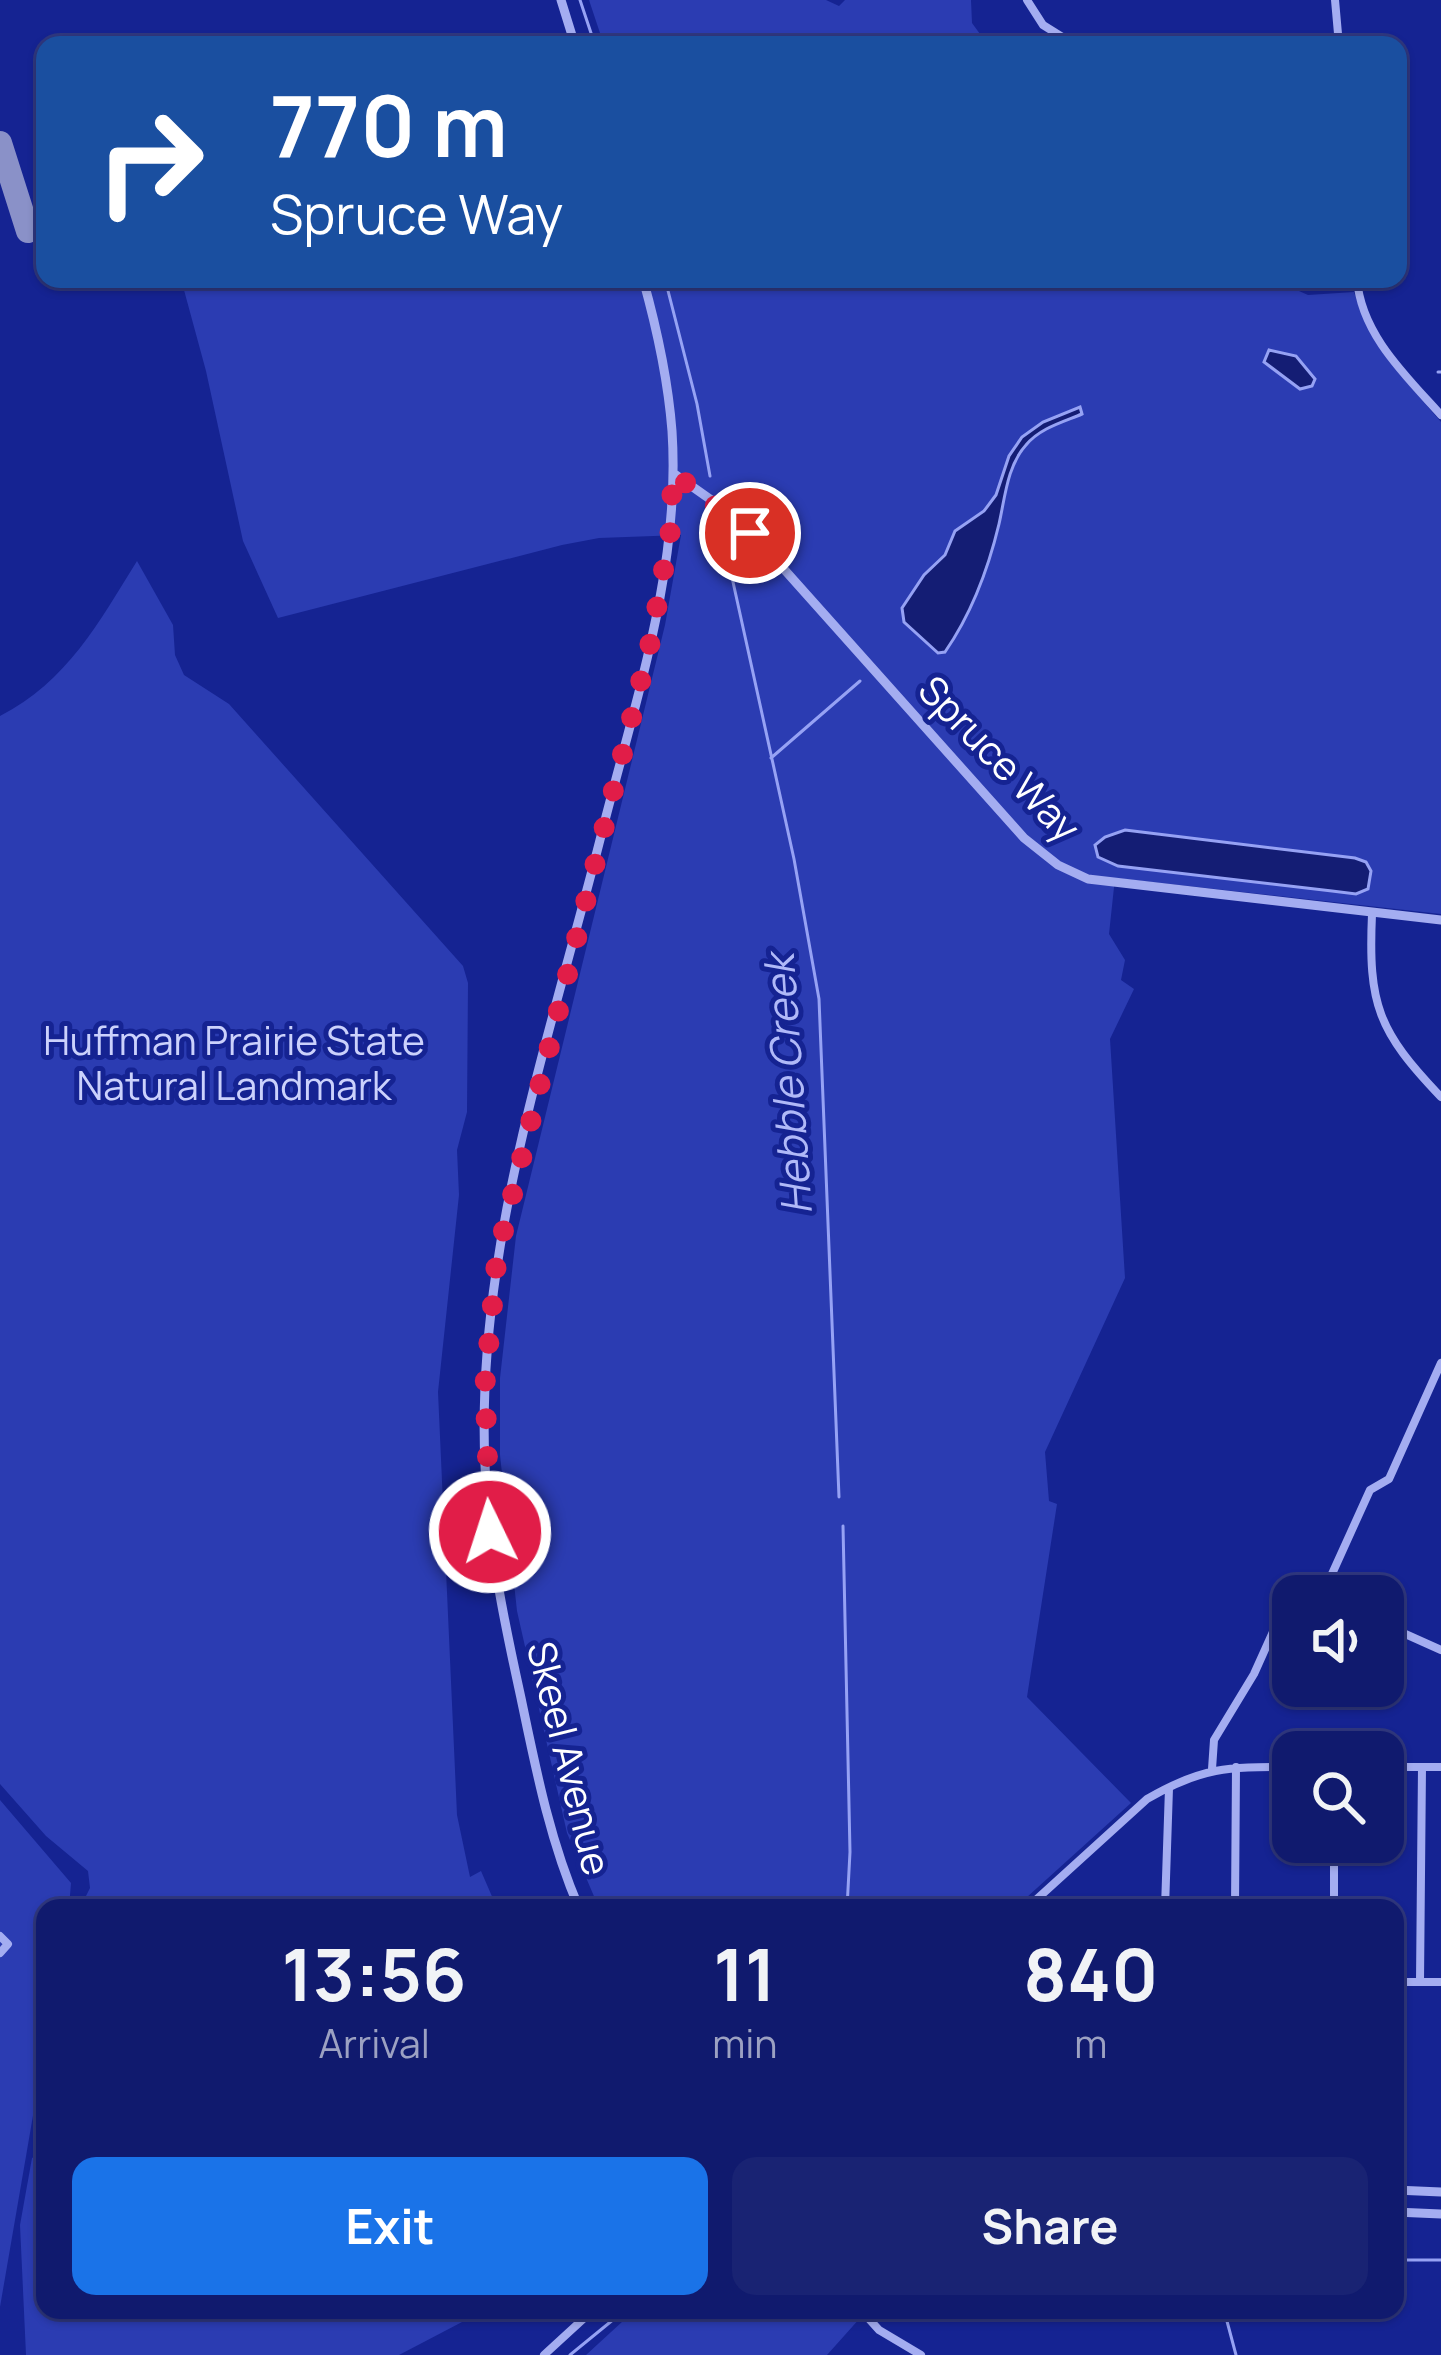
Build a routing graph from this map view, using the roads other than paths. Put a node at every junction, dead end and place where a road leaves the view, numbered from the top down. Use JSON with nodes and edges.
{"nodes":[{"id":1,"x":561,"y":0,"type":"edge"},
{"id":2,"x":1027,"y":0,"type":"edge"},
{"id":3,"x":1336,"y":0,"type":"edge"},
{"id":4,"x":572,"y":36,"type":"edge"},
{"id":5,"x":1060,"y":36,"type":"edge"},
{"id":6,"x":1338,"y":36,"type":"edge"},
{"id":7,"x":645,"y":288,"type":"edge"},
{"id":8,"x":1360,"y":288,"type":"edge"},
{"id":9,"x":1441,"y":415,"type":"edge"},
{"id":10,"x":673,"y":473,"type":"junction"},
{"id":11,"x":1372,"y":914,"type":"junction"},
{"id":12,"x":1441,"y":920,"type":"edge"},
{"id":13,"x":1441,"y":1097,"type":"edge"},
{"id":14,"x":1441,"y":1363,"type":"edge"},
{"id":15,"x":1330,"y":1575,"type":"edge"},
{"id":16,"x":1404,"y":1633,"type":"edge"},
{"id":17,"x":1272,"y":1634,"type":"edge"},
{"id":18,"x":1441,"y":1650,"type":"edge"},
{"id":19,"x":1236,"y":1767,"type":"junction"},
{"id":20,"x":1272,"y":1767,"type":"edge"},
{"id":21,"x":1404,"y":1767,"type":"edge"},
{"id":22,"x":1421,"y":1767,"type":"junction"},
{"id":23,"x":1441,"y":1767,"type":"edge"},
{"id":24,"x":1212,"y":1769,"type":"junction"},
{"id":25,"x":1169,"y":1786,"type":"junction"},
{"id":26,"x":1334,"y":1863,"type":"edge"},
{"id":27,"x":575,"y":1899,"type":"edge"},
{"id":28,"x":1037,"y":1899,"type":"edge"},
{"id":29,"x":1165,"y":1899,"type":"edge"},
{"id":30,"x":1235,"y":1899,"type":"edge"},
{"id":31,"x":1334,"y":1899,"type":"edge"},
{"id":32,"x":0,"y":1936,"type":"edge"},
{"id":33,"x":0,"y":1953,"type":"edge"},
{"id":34,"x":1404,"y":1982,"type":"edge"},
{"id":35,"x":1420,"y":1982,"type":"junction"},
{"id":36,"x":1441,"y":1982,"type":"edge"},
{"id":37,"x":1404,"y":2191,"type":"edge"},
{"id":38,"x":1441,"y":2192,"type":"edge"},
{"id":39,"x":1404,"y":2212,"type":"edge"},
{"id":40,"x":1441,"y":2214,"type":"edge"},
{"id":41,"x":583,"y":2319,"type":"edge"},
{"id":42,"x":869,"y":2319,"type":"edge"},
{"id":43,"x":544,"y":2355,"type":"edge"},
{"id":44,"x":921,"y":2355,"type":"edge"}],
"edges":[{"from":1,"to":4,"type":"street"},
{"from":2,"to":5,"type":"street"},
{"from":3,"to":6,"type":"street"},
{"from":7,"to":10,"type":"street","name":"Skeel Avenue"},
{"from":8,"to":9,"type":"street"},
{"from":10,"to":11,"type":"street","name":"Spruce Way"},
{"from":10,"to":27,"type":"street","name":"Skeel Avenue"},
{"from":11,"to":12,"type":"street","name":"Spruce Way"},
{"from":11,"to":13,"type":"street"},
{"from":14,"to":15,"type":"street"},
{"from":16,"to":18,"type":"street"},
{"from":17,"to":24,"type":"street"},
{"from":19,"to":20,"type":"street"},
{"from":19,"to":24,"type":"street"},
{"from":19,"to":30,"type":"street"},
{"from":21,"to":22,"type":"street"},
{"from":22,"to":23,"type":"street"},
{"from":22,"to":35,"type":"street"},
{"from":24,"to":25,"type":"street"},
{"from":25,"to":28,"type":"street"},
{"from":25,"to":29,"type":"street"},
{"from":26,"to":31,"type":"street"},
{"from":32,"to":33,"type":"street"},
{"from":34,"to":35,"type":"street"},
{"from":35,"to":36,"type":"street"},
{"from":37,"to":38,"type":"street"},
{"from":39,"to":40,"type":"street"},
{"from":41,"to":43,"type":"street"},
{"from":42,"to":44,"type":"street"}]}
